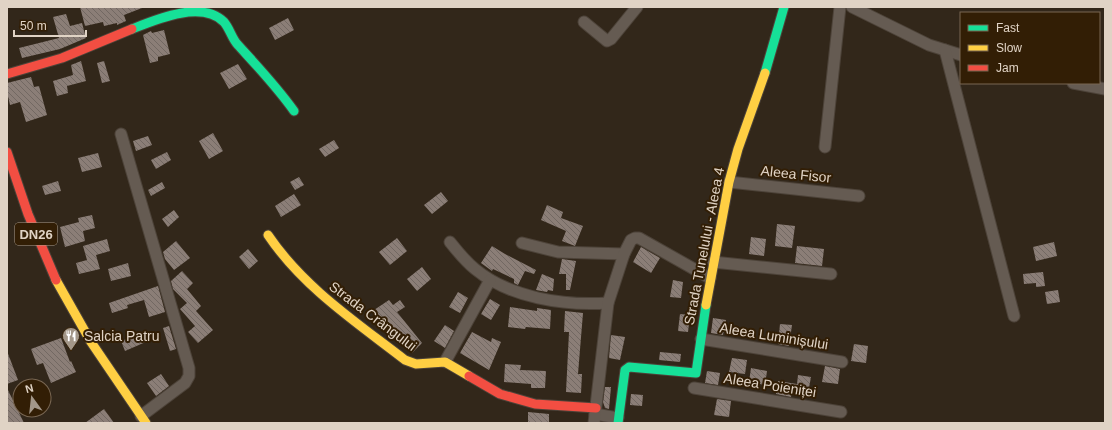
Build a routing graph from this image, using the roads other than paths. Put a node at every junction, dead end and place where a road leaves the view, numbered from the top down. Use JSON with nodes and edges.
{"nodes":[{"id":1,"x":637,"y":7,"type":"edge"},
{"id":2,"x":784,"y":7,"type":"edge"},
{"id":3,"x":840,"y":7,"type":"edge"},
{"id":4,"x":852,"y":7,"type":"edge"},
{"id":5,"x":584,"y":22,"type":"dead end"},
{"id":6,"x":945,"y":50,"type":"junction"},
{"id":7,"x":960,"y":55,"type":"edge"},
{"id":8,"x":7,"y":74,"type":"edge"},
{"id":9,"x":1078,"y":84,"type":"edge"},
{"id":10,"x":1105,"y":89,"type":"edge"},
{"id":11,"x":294,"y":112,"type":"dead end"},
{"id":12,"x":121,"y":134,"type":"dead end"},
{"id":13,"x":825,"y":147,"type":"dead end"},
{"id":14,"x":7,"y":152,"type":"edge"},
{"id":15,"x":729,"y":182,"type":"junction"},
{"id":16,"x":859,"y":196,"type":"dead end"},
{"id":17,"x":268,"y":235,"type":"dead end"},
{"id":18,"x":450,"y":242,"type":"dead end"},
{"id":19,"x":522,"y":242,"type":"dead end"},
{"id":20,"x":624,"y":254,"type":"junction"},
{"id":21,"x":713,"y":262,"type":"junction"},
{"id":22,"x":831,"y":274,"type":"dead end"},
{"id":23,"x":710,"y":278,"type":"junction"},
{"id":24,"x":490,"y":280,"type":"junction"},
{"id":25,"x":608,"y":303,"type":"junction"},
{"id":26,"x":1014,"y":316,"type":"dead end"},
{"id":27,"x":701,"y":339,"type":"junction"},
{"id":28,"x":445,"y":362,"type":"junction"},
{"id":29,"x":842,"y":362,"type":"dead end"},
{"id":30,"x":694,"y":388,"type":"dead end"},
{"id":31,"x":841,"y":412,"type":"dead end"},
{"id":32,"x":595,"y":415,"type":"edge"},
{"id":33,"x":144,"y":420,"type":"edge"},
{"id":34,"x":618,"y":420,"type":"edge"}],
"edges":[{"from":1,"to":5,"type":"street"},
{"from":2,"to":15,"type":"street","name":"Strada Tunelului - Aleea 4"},
{"from":3,"to":13,"type":"street"},
{"from":4,"to":6,"type":"street"},
{"from":6,"to":7,"type":"street"},
{"from":6,"to":26,"type":"street"},
{"from":8,"to":11,"type":"street"},
{"from":9,"to":10,"type":"street"},
{"from":12,"to":33,"type":"street"},
{"from":14,"to":33,"type":"street","number":"DN26"},
{"from":15,"to":16,"type":"street","name":"Aleea Fisor"},
{"from":15,"to":21,"type":"street","name":"Strada Tunelului - Aleea 4"},
{"from":17,"to":28,"type":"street","name":"Strada Crângului"},
{"from":18,"to":24,"type":"street"},
{"from":19,"to":20,"type":"street"},
{"from":20,"to":23,"type":"street"},
{"from":20,"to":25,"type":"street"},
{"from":21,"to":22,"type":"street"},
{"from":21,"to":23,"type":"street","name":"Strada Tunelului - Aleea 4"},
{"from":23,"to":27,"type":"street","name":"Strada Tunelului - Aleea 4"},
{"from":24,"to":25,"type":"street"},
{"from":24,"to":28,"type":"street"},
{"from":25,"to":32,"type":"street"},
{"from":27,"to":29,"type":"street","name":"Aleea Luminișului"},
{"from":27,"to":34,"type":"street","name":"Strada Tunelului - Aleea 4"},
{"from":28,"to":32,"type":"street"},
{"from":30,"to":31,"type":"street","name":"Aleea Poieniței"},
{"from":32,"to":34,"type":"street"}]}
